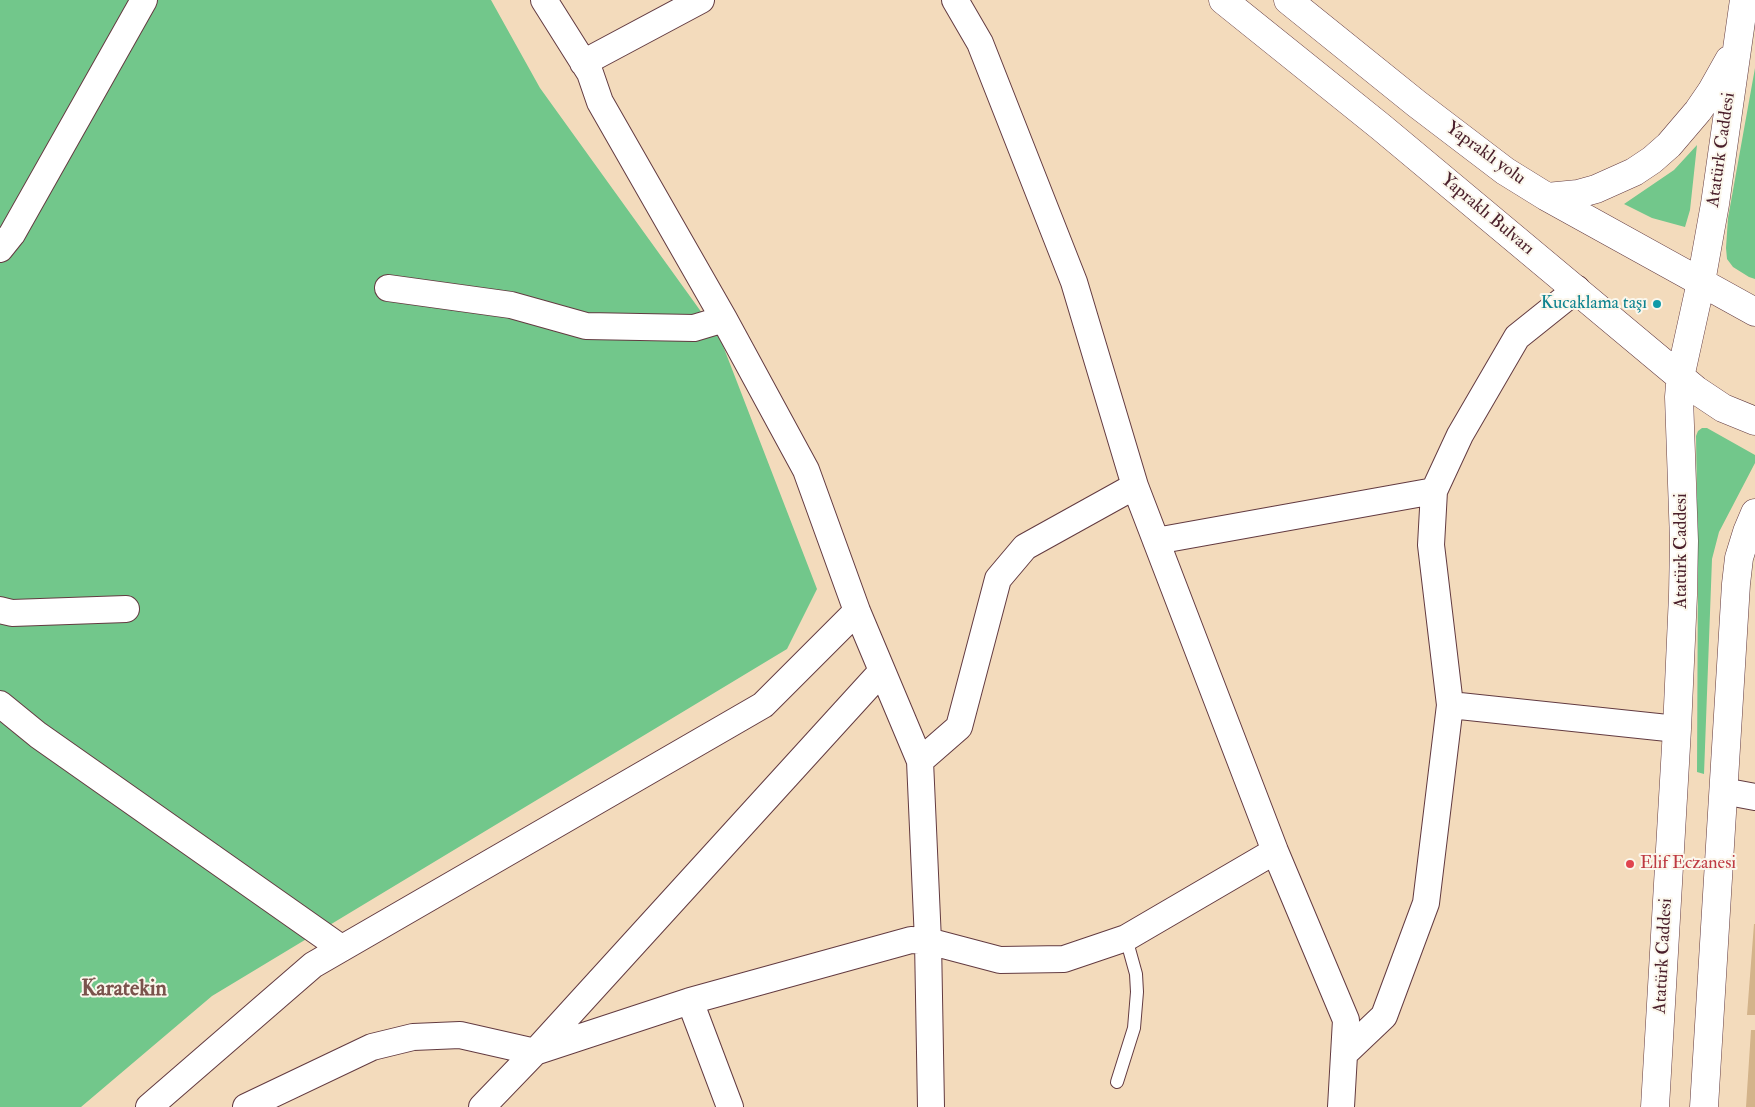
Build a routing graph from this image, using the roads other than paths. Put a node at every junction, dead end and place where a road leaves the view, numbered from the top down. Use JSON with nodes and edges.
{"nodes":[{"id":1,"x":144,"y":0,"type":"edge"},
{"id":2,"x":544,"y":0,"type":"edge"},
{"id":3,"x":701,"y":0,"type":"edge"},
{"id":4,"x":955,"y":0,"type":"edge"},
{"id":5,"x":1223,"y":0,"type":"edge"},
{"id":6,"x":1288,"y":0,"type":"edge"},
{"id":7,"x":1744,"y":0,"type":"edge"},
{"id":8,"x":1737,"y":46,"type":"junction"},
{"id":9,"x":583,"y":63,"type":"junction"},
{"id":10,"x":1548,"y":197,"type":"junction"},
{"id":11,"x":0,"y":249,"type":"edge"},
{"id":12,"x":1700,"y":282,"type":"junction"},
{"id":13,"x":388,"y":288,"type":"dead end"},
{"id":14,"x":1577,"y":290,"type":"junction"},
{"id":15,"x":1755,"y":312,"type":"edge"},
{"id":16,"x":724,"y":319,"type":"junction"},
{"id":17,"x":1681,"y":378,"type":"junction"},
{"id":18,"x":1755,"y":421,"type":"edge"},
{"id":19,"x":1134,"y":486,"type":"junction"},
{"id":20,"x":1434,"y":491,"type":"junction"},
{"id":21,"x":1755,"y":514,"type":"edge"},
{"id":22,"x":1156,"y":541,"type":"junction"},
{"id":23,"x":126,"y":609,"type":"dead end"},
{"id":24,"x":0,"y":610,"type":"edge"},
{"id":25,"x":857,"y":611,"type":"junction"},
{"id":26,"x":882,"y":671,"type":"junction"},
{"id":27,"x":0,"y":704,"type":"edge"},
{"id":28,"x":1450,"y":704,"type":"junction"},
{"id":29,"x":1677,"y":729,"type":"junction"},
{"id":30,"x":920,"y":761,"type":"junction"},
{"id":31,"x":1723,"y":791,"type":"junction"},
{"id":32,"x":1755,"y":797,"type":"edge"},
{"id":33,"x":1275,"y":851,"type":"junction"},
{"id":34,"x":1126,"y":938,"type":"junction"},
{"id":35,"x":928,"y":941,"type":"junction"},
{"id":36,"x":341,"y":948,"type":"junction"},
{"id":37,"x":690,"y":1001,"type":"junction"},
{"id":38,"x":535,"y":1052,"type":"junction"},
{"id":39,"x":1344,"y":1054,"type":"junction"},
{"id":40,"x":1117,"y":1082,"type":"dead end"},
{"id":41,"x":148,"y":1107,"type":"edge"},
{"id":42,"x":246,"y":1107,"type":"edge"},
{"id":43,"x":482,"y":1107,"type":"edge"},
{"id":44,"x":730,"y":1107,"type":"edge"},
{"id":45,"x":931,"y":1107,"type":"edge"},
{"id":46,"x":1340,"y":1107,"type":"edge"},
{"id":47,"x":1655,"y":1107,"type":"edge"},
{"id":48,"x":1704,"y":1107,"type":"edge"}],
"edges":[{"from":1,"to":11,"type":"street"},
{"from":2,"to":9,"type":"street"},
{"from":3,"to":9,"type":"street"},
{"from":4,"to":19,"type":"street"},
{"from":5,"to":14,"type":"main road","name":"Yapraklı Bulvarı"},
{"from":6,"to":10,"type":"main road","name":"Yapraklı yolu"},
{"from":7,"to":8,"type":"main road","name":"Atatürk Caddesi"},
{"from":8,"to":10,"type":"main road"},
{"from":8,"to":12,"type":"main road","name":"Atatürk Caddesi"},
{"from":9,"to":16,"type":"street"},
{"from":10,"to":12,"type":"main road","name":"Yapraklı yolu"},
{"from":12,"to":15,"type":"main road"},
{"from":12,"to":17,"type":"main road","name":"Atatürk Caddesi"},
{"from":13,"to":16,"type":"street"},
{"from":14,"to":17,"type":"main road","name":"Yapraklı Bulvarı"},
{"from":14,"to":20,"type":"street"},
{"from":16,"to":25,"type":"street"},
{"from":17,"to":18,"type":"main road","name":"Yapraklı Bulvarı"},
{"from":17,"to":29,"type":"main road","name":"Atatürk Caddesi"},
{"from":19,"to":22,"type":"street"},
{"from":19,"to":30,"type":"street"},
{"from":20,"to":22,"type":"street"},
{"from":20,"to":28,"type":"street"},
{"from":21,"to":31,"type":"main road"},
{"from":22,"to":33,"type":"street"},
{"from":23,"to":24,"type":"street"},
{"from":25,"to":26,"type":"street"},
{"from":25,"to":36,"type":"street"},
{"from":26,"to":30,"type":"street"},
{"from":26,"to":38,"type":"street"},
{"from":27,"to":36,"type":"street"},
{"from":28,"to":29,"type":"street"},
{"from":28,"to":39,"type":"street"},
{"from":29,"to":47,"type":"main road","name":"Atatürk Caddesi"},
{"from":30,"to":35,"type":"street"},
{"from":31,"to":32,"type":"street"},
{"from":31,"to":48,"type":"main road"},
{"from":33,"to":34,"type":"street"},
{"from":33,"to":39,"type":"street"},
{"from":34,"to":35,"type":"street"},
{"from":34,"to":40,"type":"lane"},
{"from":35,"to":37,"type":"street"},
{"from":35,"to":45,"type":"street"},
{"from":36,"to":41,"type":"street"},
{"from":37,"to":38,"type":"street"},
{"from":37,"to":44,"type":"street"},
{"from":38,"to":42,"type":"street"},
{"from":38,"to":43,"type":"street"},
{"from":39,"to":46,"type":"street"}]}
